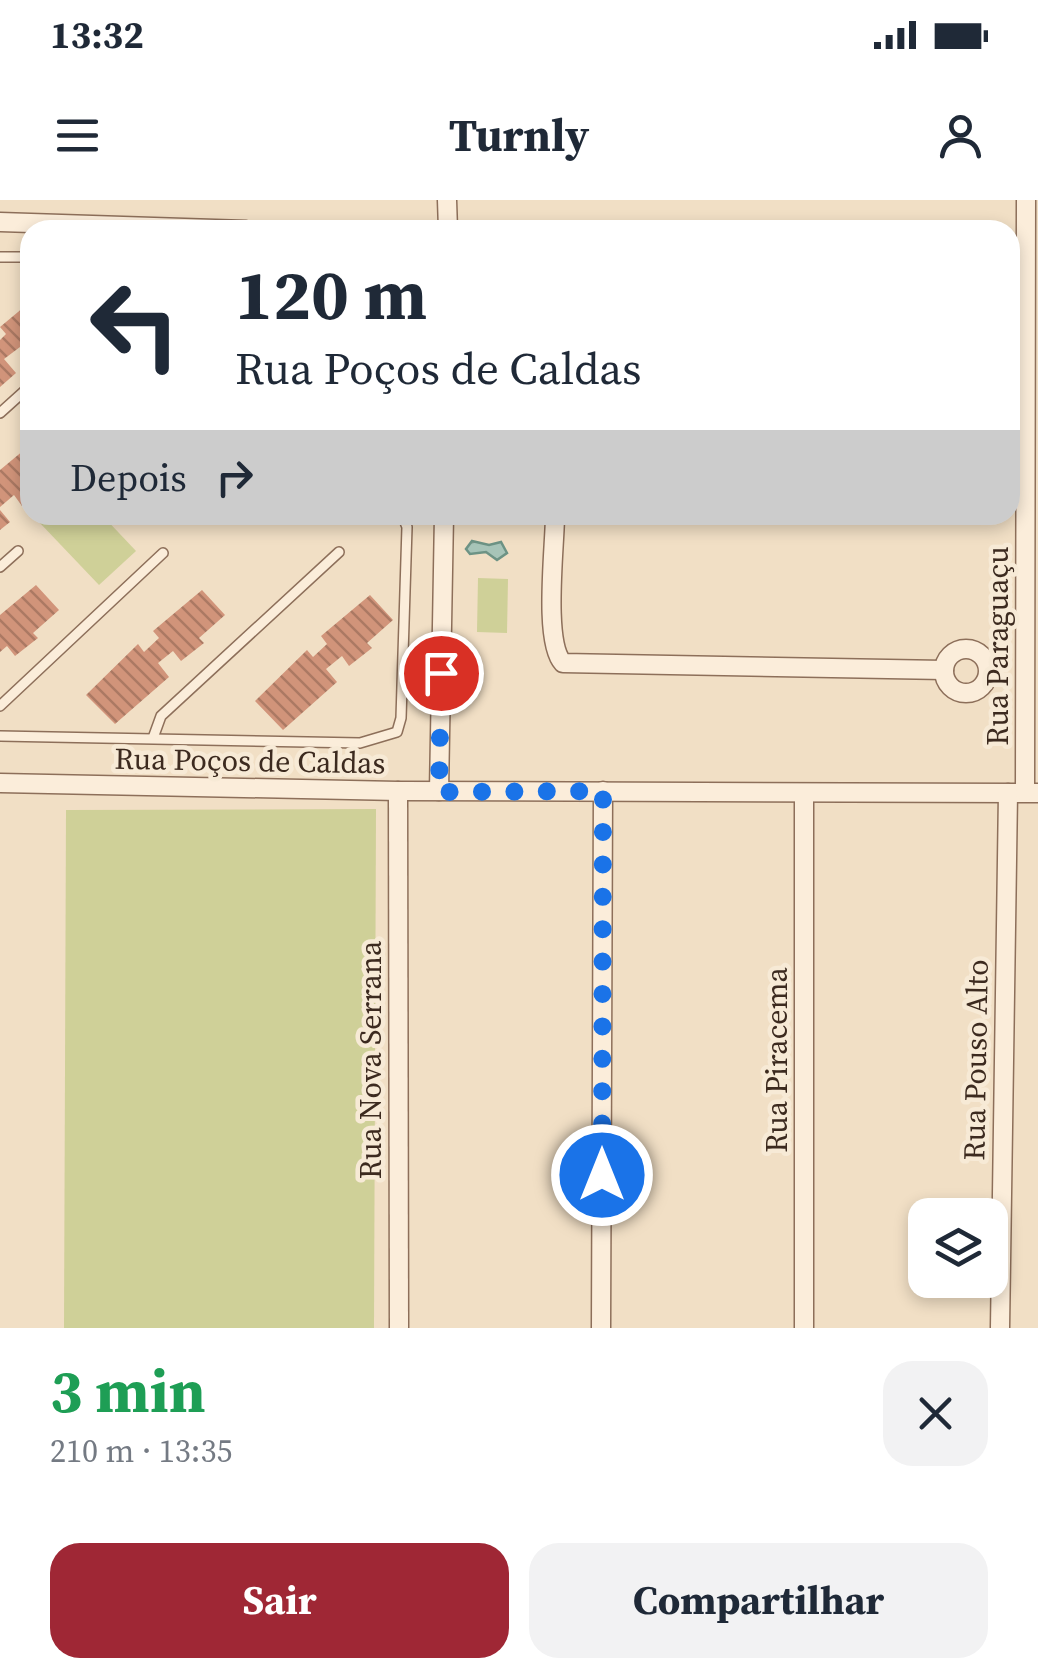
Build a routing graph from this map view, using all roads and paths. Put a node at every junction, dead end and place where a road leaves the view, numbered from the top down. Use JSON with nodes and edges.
{"nodes":[{"id":1,"x":1026,"y":200,"type":"edge"},
{"id":2,"x":1020,"y":306,"type":"edge"},
{"id":3,"x":1020,"y":353,"type":"edge"},
{"id":4,"x":20,"y":395,"type":"edge"},
{"id":5,"x":0,"y":413,"type":"edge"},
{"id":6,"x":1033,"y":433,"type":"edge"},
{"id":7,"x":406,"y":525,"type":"edge"},
{"id":8,"x":444,"y":525,"type":"edge"},
{"id":9,"x":555,"y":525,"type":"edge"},
{"id":10,"x":18,"y":552,"type":"dead end"},
{"id":11,"x":338,"y":552,"type":"dead end"},
{"id":12,"x":163,"y":553,"type":"dead end"},
{"id":13,"x":0,"y":567,"type":"edge"},
{"id":14,"x":944,"y":670,"type":"dead end"},
{"id":15,"x":0,"y":706,"type":"edge"},
{"id":16,"x":0,"y":736,"type":"edge"},
{"id":17,"x":153,"y":738,"type":"junction"},
{"id":18,"x":0,"y":784,"type":"edge"},
{"id":19,"x":398,"y":791,"type":"junction"},
{"id":20,"x":603,"y":791,"type":"junction"},
{"id":21,"x":439,"y":792,"type":"junction"},
{"id":22,"x":804,"y":793,"type":"junction"},
{"id":23,"x":1024,"y":793,"type":"edge"},
{"id":24,"x":399,"y":1328,"type":"edge"},
{"id":25,"x":601,"y":1328,"type":"edge"},
{"id":26,"x":804,"y":1328,"type":"edge"},
{"id":27,"x":1000,"y":1328,"type":"edge"}],
"edges":[{"from":1,"to":2,"type":"street","name":"Rua Paraguaçu"},
{"from":3,"to":6,"type":"street","name":"Rua Paraguaçu"},
{"from":4,"to":5,"type":"lane"},
{"from":6,"to":23,"type":"street","name":"Rua Paraguaçu"},
{"from":7,"to":17,"type":"lane"},
{"from":8,"to":21,"type":"street"},
{"from":9,"to":14,"type":"street"},
{"from":10,"to":13,"type":"lane"},
{"from":11,"to":17,"type":"lane"},
{"from":12,"to":15,"type":"lane"},
{"from":16,"to":17,"type":"lane"},
{"from":18,"to":19,"type":"street","name":"Rua Poços de Caldas"},
{"from":19,"to":21,"type":"street","name":"Rua Poços de Caldas"},
{"from":19,"to":24,"type":"street","name":"Rua Nova Serrana"},
{"from":20,"to":21,"type":"street","name":"Rua Poços de Caldas"},
{"from":20,"to":22,"type":"street","name":"Rua Poços de Caldas"},
{"from":20,"to":25,"type":"street"},
{"from":22,"to":23,"type":"street","name":"Rua Poços de Caldas"},
{"from":22,"to":26,"type":"street","name":"Rua Piracema"},
{"from":23,"to":27,"type":"street","name":"Rua Pouso Alto"}]}
